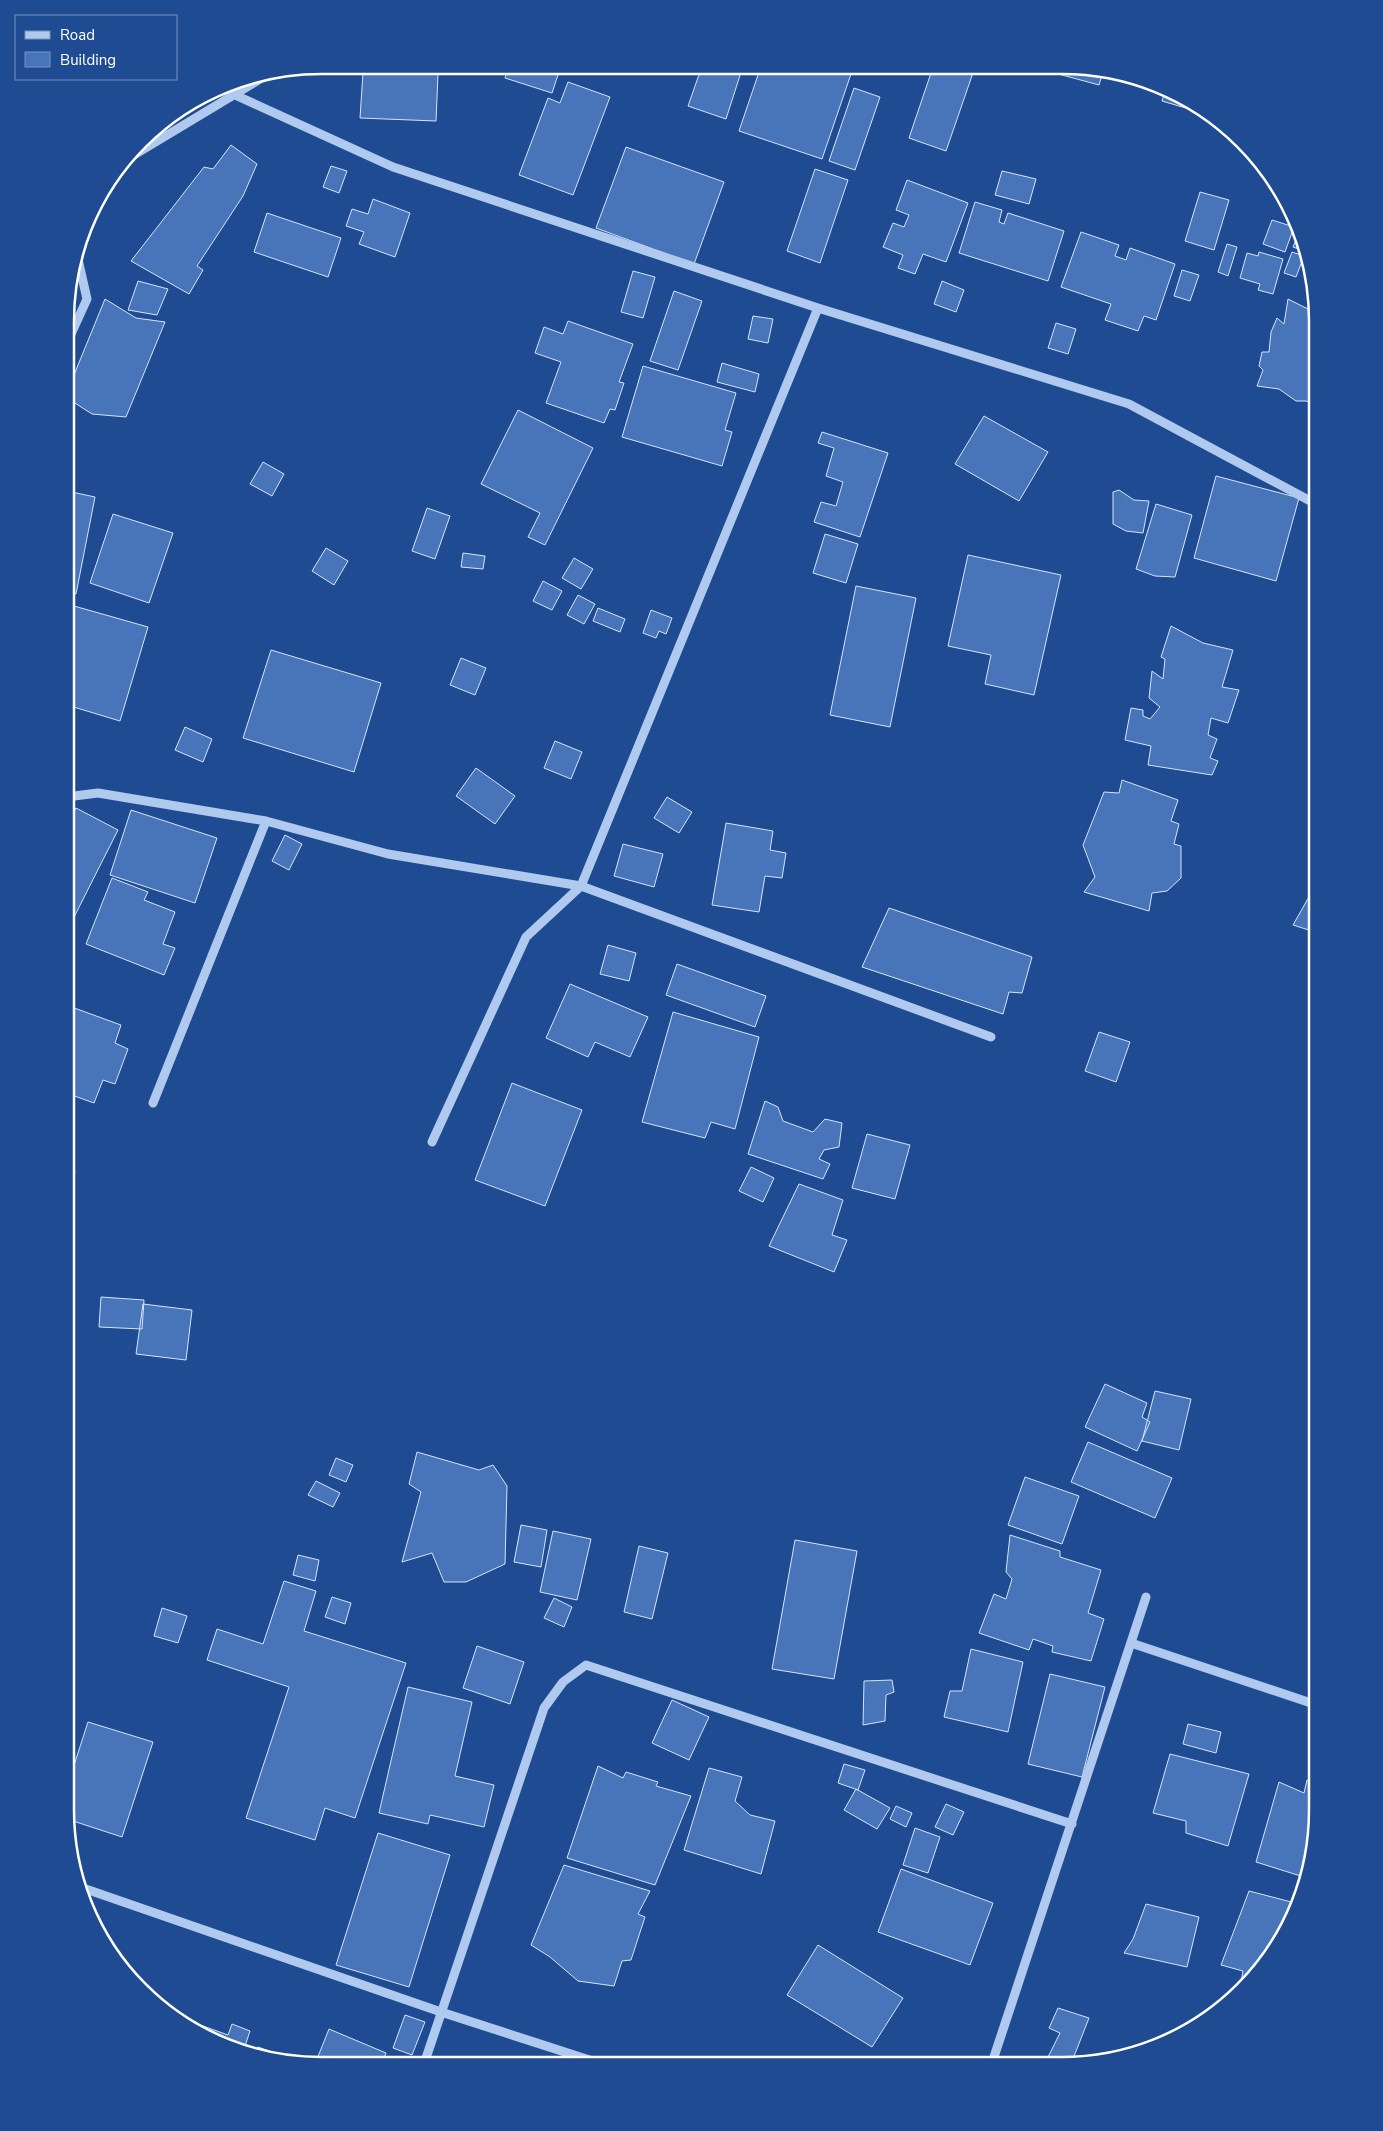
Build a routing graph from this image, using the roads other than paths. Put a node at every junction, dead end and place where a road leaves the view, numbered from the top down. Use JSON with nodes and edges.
{"nodes":[{"id":1,"x":254,"y":83,"type":"edge"},
{"id":2,"x":235,"y":95,"type":"junction"},
{"id":3,"x":142,"y":150,"type":"edge"},
{"id":4,"x":80,"y":267,"type":"edge"},
{"id":5,"x":818,"y":308,"type":"junction"},
{"id":6,"x":74,"y":328,"type":"edge"},
{"id":7,"x":1309,"y":501,"type":"edge"},
{"id":8,"x":74,"y":796,"type":"edge"},
{"id":9,"x":266,"y":821,"type":"junction"},
{"id":10,"x":582,"y":886,"type":"junction"},
{"id":11,"x":991,"y":1037,"type":"dead end"},
{"id":12,"x":153,"y":1103,"type":"dead end"},
{"id":13,"x":432,"y":1142,"type":"dead end"},
{"id":14,"x":1146,"y":1597,"type":"dead end"},
{"id":15,"x":1131,"y":1643,"type":"junction"},
{"id":16,"x":1309,"y":1702,"type":"edge"},
{"id":17,"x":1072,"y":1824,"type":"junction"},
{"id":18,"x":87,"y":1889,"type":"edge"},
{"id":19,"x":441,"y":2012,"type":"junction"},
{"id":20,"x":426,"y":2057,"type":"edge"},
{"id":21,"x":580,"y":2057,"type":"edge"},
{"id":22,"x":994,"y":2057,"type":"edge"}],
"edges":[{"from":1,"to":2,"type":"street"},
{"from":2,"to":3,"type":"street"},
{"from":2,"to":5,"type":"street"},
{"from":4,"to":6,"type":"street"},
{"from":5,"to":7,"type":"street"},
{"from":5,"to":10,"type":"street"},
{"from":8,"to":9,"type":"street"},
{"from":9,"to":10,"type":"street"},
{"from":9,"to":12,"type":"street"},
{"from":10,"to":11,"type":"street"},
{"from":10,"to":13,"type":"street"},
{"from":14,"to":15,"type":"street"},
{"from":15,"to":16,"type":"street"},
{"from":15,"to":17,"type":"street"},
{"from":17,"to":19,"type":"street"},
{"from":17,"to":22,"type":"street"},
{"from":18,"to":19,"type":"street"},
{"from":19,"to":20,"type":"street"},
{"from":19,"to":21,"type":"street"}]}
